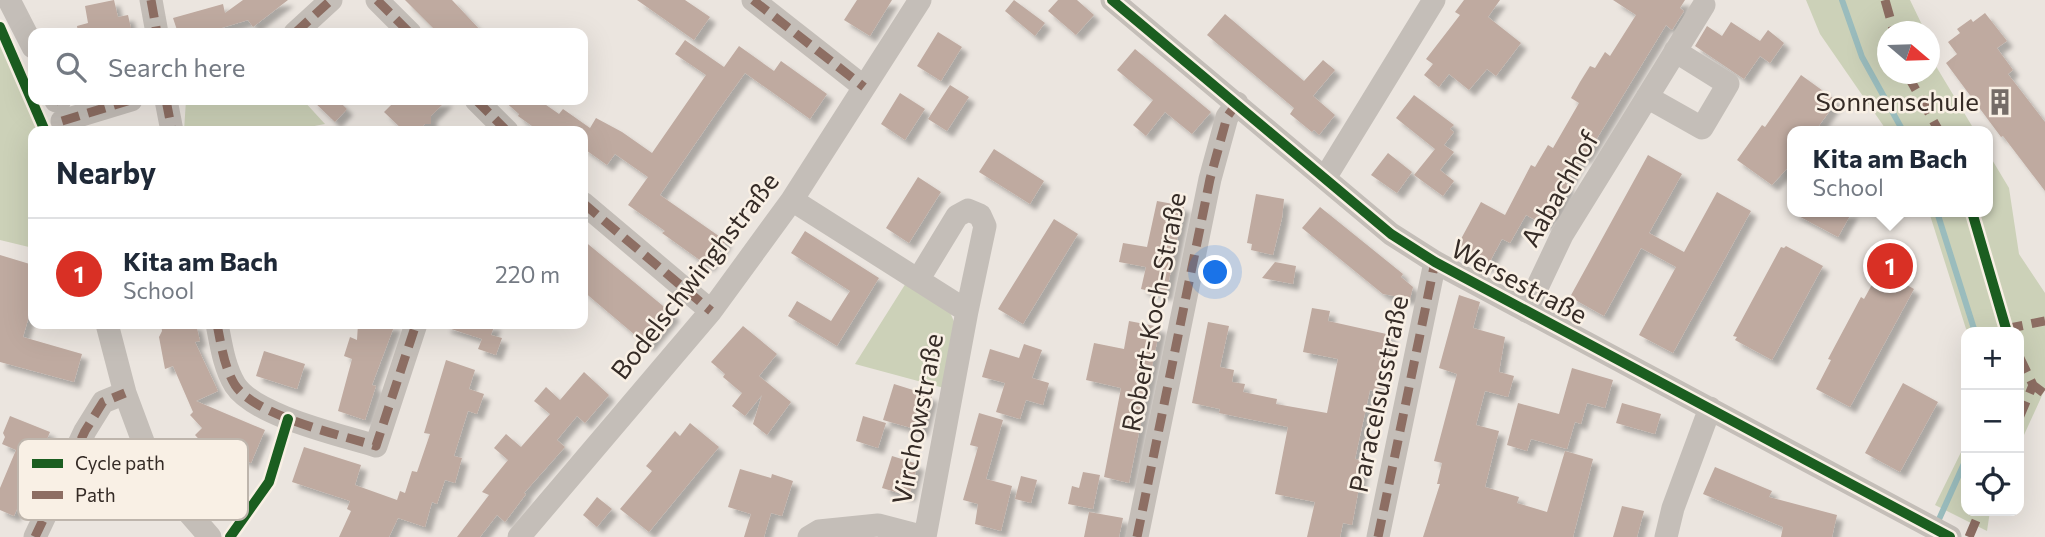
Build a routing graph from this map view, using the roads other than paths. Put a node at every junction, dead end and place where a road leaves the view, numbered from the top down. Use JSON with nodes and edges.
{"nodes":[{"id":1,"x":9,"y":0,"type":"edge"},
{"id":2,"x":151,"y":0,"type":"edge"},
{"id":3,"x":331,"y":0,"type":"edge"},
{"id":4,"x":377,"y":0,"type":"edge"},
{"id":5,"x":753,"y":0,"type":"edge"},
{"id":6,"x":920,"y":0,"type":"edge"},
{"id":7,"x":1112,"y":0,"type":"edge"},
{"id":8,"x":1434,"y":0,"type":"edge"},
{"id":9,"x":1704,"y":5,"type":"dead end"},
{"id":10,"x":156,"y":28,"type":"edge"},
{"id":11,"x":300,"y":28,"type":"edge"},
{"id":12,"x":405,"y":28,"type":"edge"},
{"id":13,"x":28,"y":37,"type":"edge"},
{"id":14,"x":1675,"y":51,"type":"junction"},
{"id":15,"x":864,"y":87,"type":"junction"},
{"id":16,"x":1647,"y":97,"type":"junction"},
{"id":17,"x":1237,"y":103,"type":"junction"},
{"id":18,"x":96,"y":105,"type":"edge"},
{"id":19,"x":167,"y":105,"type":"edge"},
{"id":20,"x":481,"y":105,"type":"edge"},
{"id":21,"x":60,"y":110,"type":"edge"},
{"id":22,"x":171,"y":126,"type":"edge"},
{"id":23,"x":502,"y":126,"type":"edge"},
{"id":24,"x":1325,"y":178,"type":"junction"},
{"id":25,"x":792,"y":200,"type":"junction"},
{"id":26,"x":588,"y":207,"type":"edge"},
{"id":27,"x":1435,"y":262,"type":"junction"},
{"id":28,"x":918,"y":280,"type":"junction"},
{"id":29,"x":711,"y":311,"type":"junction"},
{"id":30,"x":967,"y":311,"type":"junction"},
{"id":31,"x":1527,"y":312,"type":"junction"},
{"id":32,"x":108,"y":329,"type":"edge"},
{"id":33,"x":218,"y":329,"type":"edge"},
{"id":34,"x":414,"y":329,"type":"edge"},
{"id":35,"x":125,"y":393,"type":"junction"},
{"id":36,"x":1710,"y":408,"type":"junction"},
{"id":37,"x":81,"y":439,"type":"edge"},
{"id":38,"x":142,"y":439,"type":"edge"},
{"id":39,"x":43,"y":520,"type":"edge"},
{"id":40,"x":195,"y":520,"type":"edge"},
{"id":41,"x":35,"y":537,"type":"edge"},
{"id":42,"x":210,"y":537,"type":"edge"},
{"id":43,"x":519,"y":537,"type":"edge"},
{"id":44,"x":809,"y":537,"type":"edge"},
{"id":45,"x":925,"y":537,"type":"edge"},
{"id":46,"x":1137,"y":537,"type":"edge"},
{"id":47,"x":1378,"y":537,"type":"edge"},
{"id":48,"x":1665,"y":537,"type":"edge"},
{"id":49,"x":1950,"y":537,"type":"edge"}],
"edges":[{"from":1,"to":13,"type":"street"},
{"from":2,"to":10,"type":"street"},
{"from":3,"to":11,"type":"street"},
{"from":4,"to":12,"type":"street"},
{"from":5,"to":15,"type":"street"},
{"from":6,"to":15,"type":"street","name":"Bodelschwinghstraße"},
{"from":7,"to":17,"type":"street","name":"Wersestraße"},
{"from":8,"to":24,"type":"street"},
{"from":9,"to":14,"type":"street","name":"Aabachhof"},
{"from":14,"to":16,"type":"street","name":"Aabachhof"},
{"from":14,"to":16,"type":"street"},
{"from":15,"to":25,"type":"street","name":"Bodelschwinghstraße"},
{"from":16,"to":31,"type":"street","name":"Aabachhof"},
{"from":17,"to":24,"type":"street","name":"Wersestraße"},
{"from":17,"to":46,"type":"street","name":"Robert-Koch-Straße"},
{"from":18,"to":21,"type":"street"},
{"from":19,"to":22,"type":"street"},
{"from":20,"to":23,"type":"street"},
{"from":24,"to":27,"type":"street","name":"Wersestraße"},
{"from":25,"to":28,"type":"street","name":"Virchowstraße"},
{"from":25,"to":29,"type":"street","name":"Bodelschwinghstraße"},
{"from":26,"to":29,"type":"street"},
{"from":27,"to":31,"type":"street","name":"Wersestraße"},
{"from":27,"to":47,"type":"street","name":"Paracelsusstraße"},
{"from":28,"to":30,"type":"street","name":"Virchowstraße"},
{"from":28,"to":30,"type":"street","name":"Virchowstraße"},
{"from":29,"to":43,"type":"street","name":"Bodelschwinghstraße"},
{"from":30,"to":45,"type":"street","name":"Virchowstraße"},
{"from":31,"to":36,"type":"street","name":"Wersestraße"},
{"from":32,"to":35,"type":"street"},
{"from":33,"to":34,"type":"street"},
{"from":35,"to":37,"type":"street"},
{"from":35,"to":38,"type":"street"},
{"from":36,"to":48,"type":"street"},
{"from":36,"to":49,"type":"street","name":"Wersestraße"},
{"from":39,"to":41,"type":"street"},
{"from":40,"to":42,"type":"street"},
{"from":44,"to":45,"type":"street"}]}
